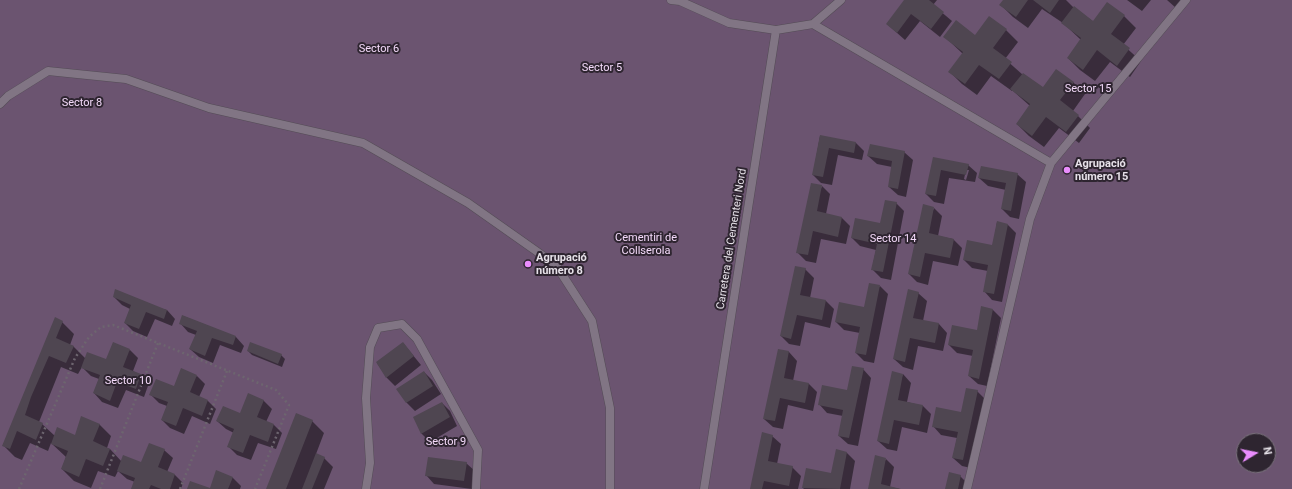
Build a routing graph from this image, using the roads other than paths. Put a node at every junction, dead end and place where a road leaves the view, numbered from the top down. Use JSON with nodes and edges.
{"nodes":[{"id":1,"x":671,"y":0,"type":"edge"},
{"id":2,"x":841,"y":0,"type":"edge"},
{"id":3,"x":1186,"y":0,"type":"edge"},
{"id":4,"x":813,"y":24,"type":"junction"},
{"id":5,"x":776,"y":30,"type":"junction"},
{"id":6,"x":0,"y":104,"type":"edge"},
{"id":7,"x":1051,"y":163,"type":"junction"},
{"id":8,"x":366,"y":489,"type":"edge"},
{"id":9,"x":476,"y":489,"type":"edge"},
{"id":10,"x":610,"y":489,"type":"edge"},
{"id":11,"x":704,"y":489,"type":"edge"},
{"id":12,"x":967,"y":489,"type":"edge"}],
"edges":[{"from":1,"to":5,"type":"street"},
{"from":2,"to":4,"type":"street"},
{"from":3,"to":7,"type":"street"},
{"from":4,"to":5,"type":"street"},
{"from":4,"to":7,"type":"street"},
{"from":5,"to":11,"type":"street","name":"Carretera del Cementeri Nord"},
{"from":6,"to":10,"type":"street"},
{"from":7,"to":12,"type":"street"},
{"from":8,"to":9,"type":"street"}]}
